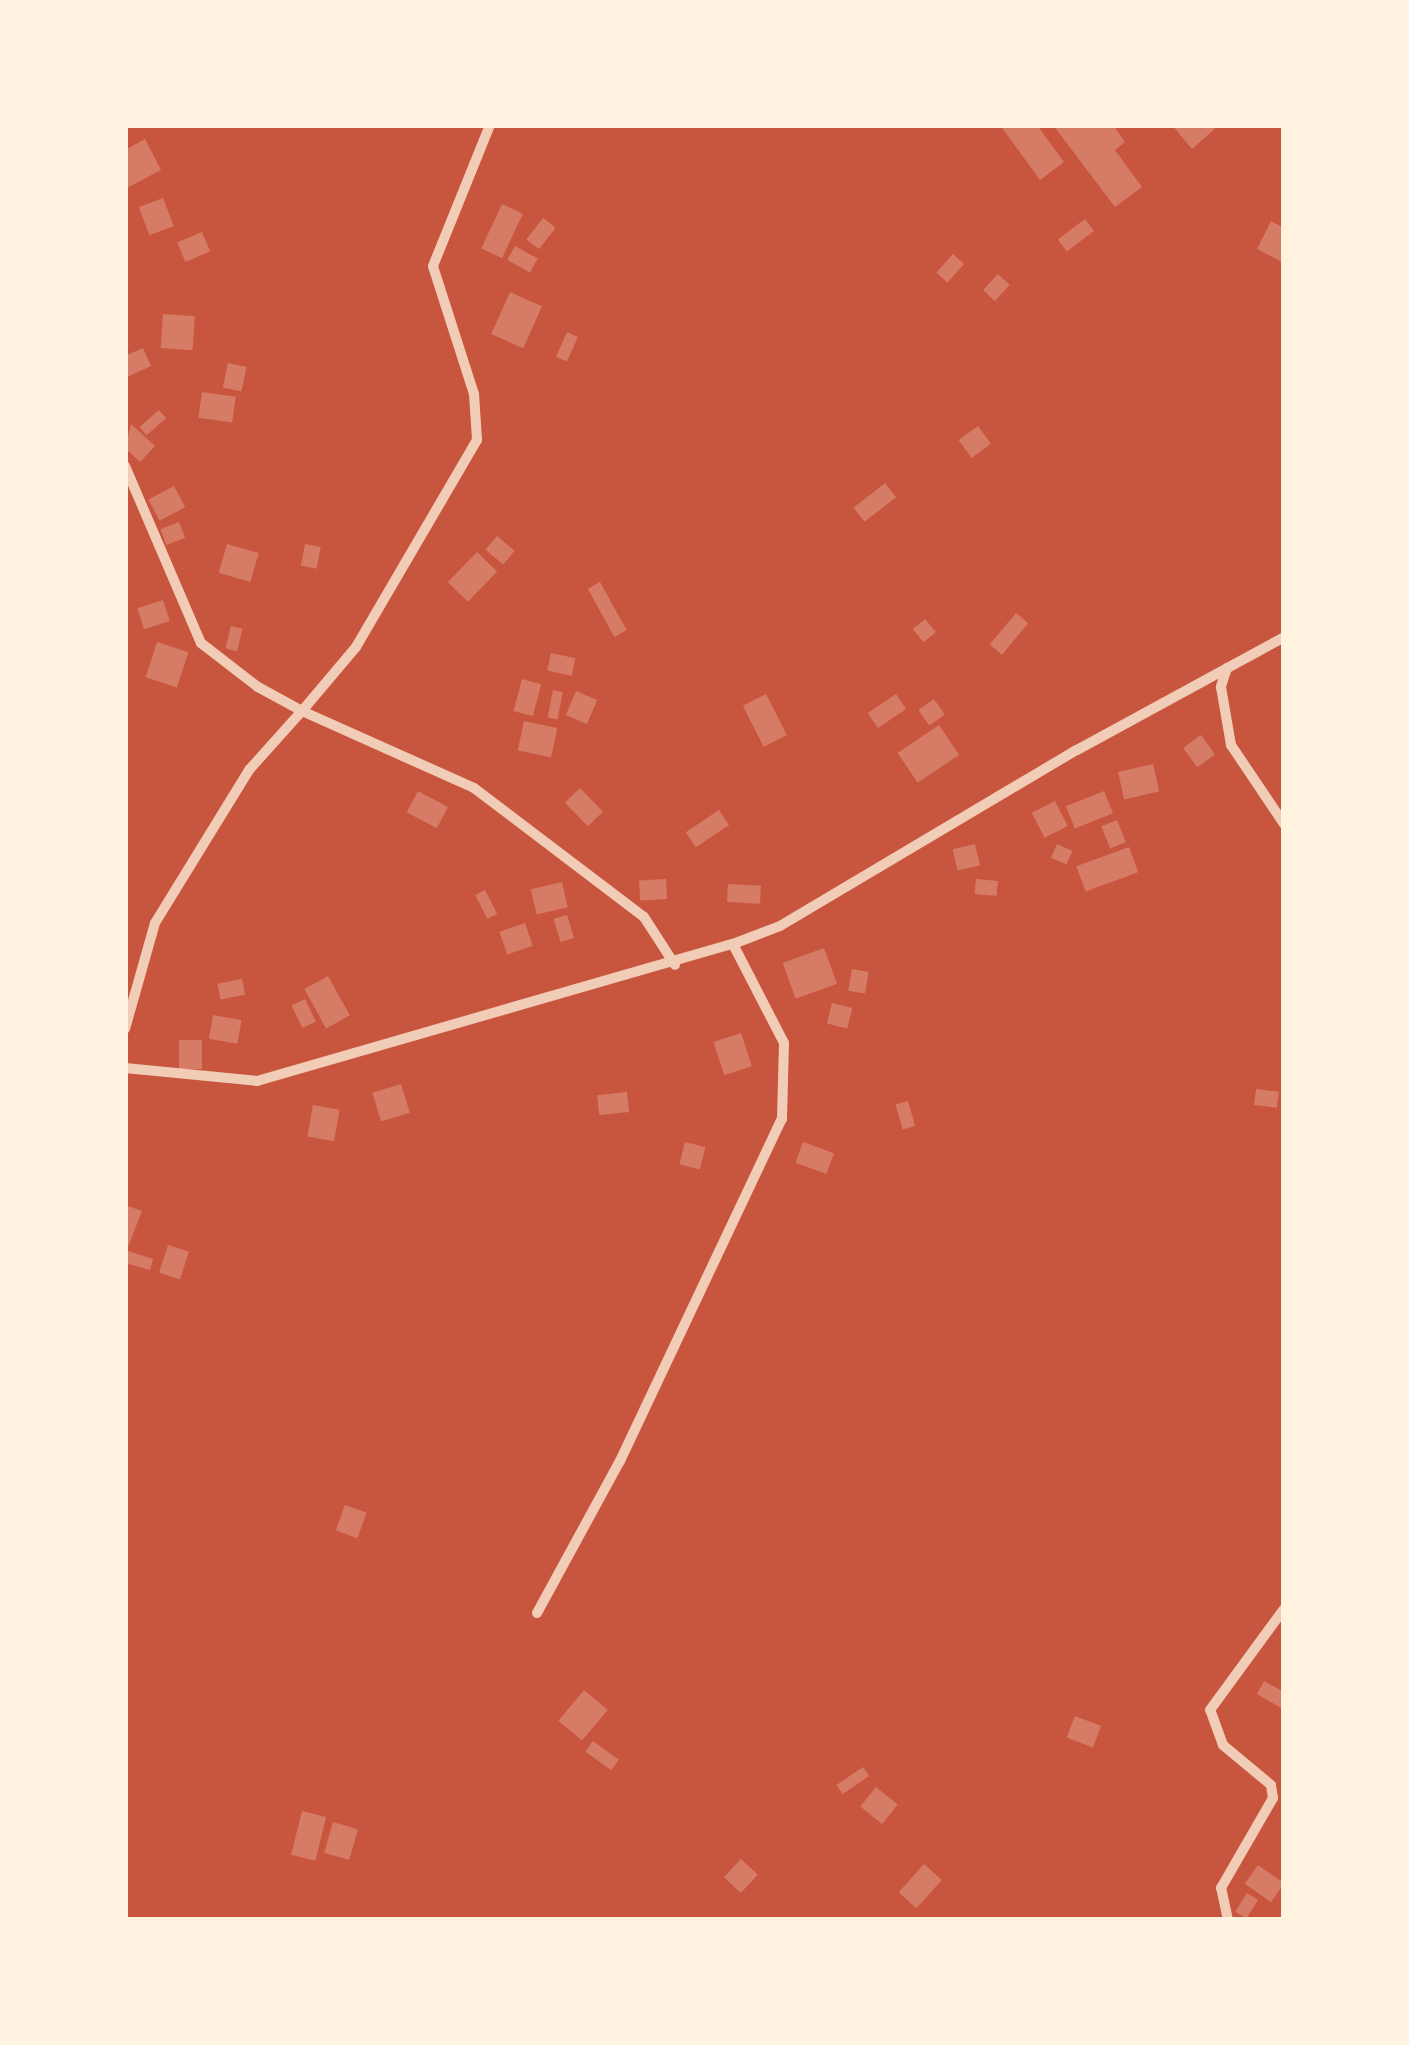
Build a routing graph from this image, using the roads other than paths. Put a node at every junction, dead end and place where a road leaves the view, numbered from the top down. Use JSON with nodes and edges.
{"nodes":[{"id":1,"x":490,"y":125,"type":"edge"},
{"id":2,"x":125,"y":466,"type":"edge"},
{"id":3,"x":1284,"y":637,"type":"edge"},
{"id":4,"x":1227,"y":668,"type":"junction"},
{"id":5,"x":302,"y":711,"type":"junction"},
{"id":6,"x":1284,"y":824,"type":"edge"},
{"id":7,"x":732,"y":944,"type":"junction"},
{"id":8,"x":675,"y":965,"type":"junction"},
{"id":9,"x":125,"y":1029,"type":"edge"},
{"id":10,"x":125,"y":1068,"type":"edge"},
{"id":11,"x":1284,"y":1609,"type":"edge"},
{"id":12,"x":537,"y":1613,"type":"dead end"},
{"id":13,"x":1228,"y":1920,"type":"edge"}],
"edges":[{"from":1,"to":5,"type":"street"},
{"from":2,"to":5,"type":"street"},
{"from":3,"to":4,"type":"street"},
{"from":4,"to":6,"type":"street"},
{"from":4,"to":7,"type":"street"},
{"from":5,"to":8,"type":"street"},
{"from":5,"to":9,"type":"street"},
{"from":7,"to":8,"type":"street"},
{"from":7,"to":12,"type":"street"},
{"from":8,"to":10,"type":"street"},
{"from":11,"to":13,"type":"street"}]}
